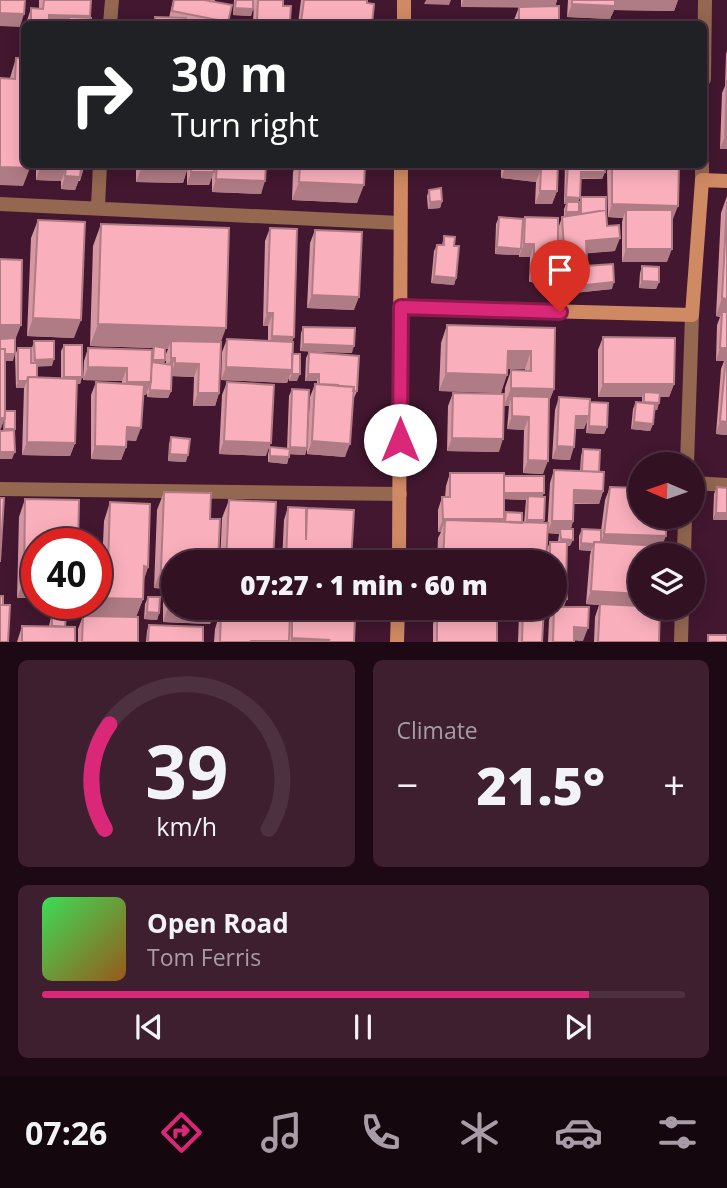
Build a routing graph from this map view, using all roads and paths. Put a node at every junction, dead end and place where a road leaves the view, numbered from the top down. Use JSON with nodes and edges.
{"nodes":[{"id":1,"x":112,"y":0,"type":"edge"},
{"id":2,"x":404,"y":0,"type":"edge"},
{"id":3,"x":705,"y":0,"type":"edge"},
{"id":4,"x":110,"y":21,"type":"edge"},
{"id":5,"x":404,"y":21,"type":"edge"},
{"id":6,"x":705,"y":21,"type":"edge"},
{"id":7,"x":100,"y":168,"type":"edge"},
{"id":8,"x":401,"y":168,"type":"edge"},
{"id":9,"x":702,"y":168,"type":"edge"},
{"id":10,"x":702,"y":180,"type":"junction"},
{"id":11,"x":727,"y":181,"type":"edge"},
{"id":12,"x":0,"y":204,"type":"edge"},
{"id":13,"x":97,"y":207,"type":"junction"},
{"id":14,"x":400,"y":223,"type":"junction"},
{"id":15,"x":401,"y":307,"type":"junction"},
{"id":16,"x":692,"y":315,"type":"junction"},
{"id":17,"x":687,"y":452,"type":"edge"},
{"id":18,"x":705,"y":484,"type":"edge"},
{"id":19,"x":727,"y":485,"type":"edge"},
{"id":20,"x":0,"y":489,"type":"edge"},
{"id":21,"x":400,"y":494,"type":"junction"},
{"id":22,"x":398,"y":550,"type":"edge"},
{"id":23,"x":398,"y":620,"type":"edge"},
{"id":24,"x":682,"y":620,"type":"edge"},
{"id":25,"x":397,"y":642,"type":"edge"},
{"id":26,"x":681,"y":642,"type":"edge"}],
"edges":[{"from":1,"to":4,"type":"street"},
{"from":2,"to":5,"type":"street"},
{"from":3,"to":6,"type":"street"},
{"from":7,"to":13,"type":"street"},
{"from":8,"to":14,"type":"street"},
{"from":9,"to":10,"type":"street"},
{"from":10,"to":11,"type":"street"},
{"from":10,"to":16,"type":"street"},
{"from":12,"to":13,"type":"street"},
{"from":13,"to":14,"type":"street"},
{"from":14,"to":15,"type":"street"},
{"from":15,"to":16,"type":"street"},
{"from":15,"to":21,"type":"street"},
{"from":16,"to":17,"type":"street"},
{"from":18,"to":19,"type":"street"},
{"from":20,"to":21,"type":"street"},
{"from":21,"to":22,"type":"street"},
{"from":23,"to":25,"type":"street"},
{"from":24,"to":26,"type":"street"}]}
